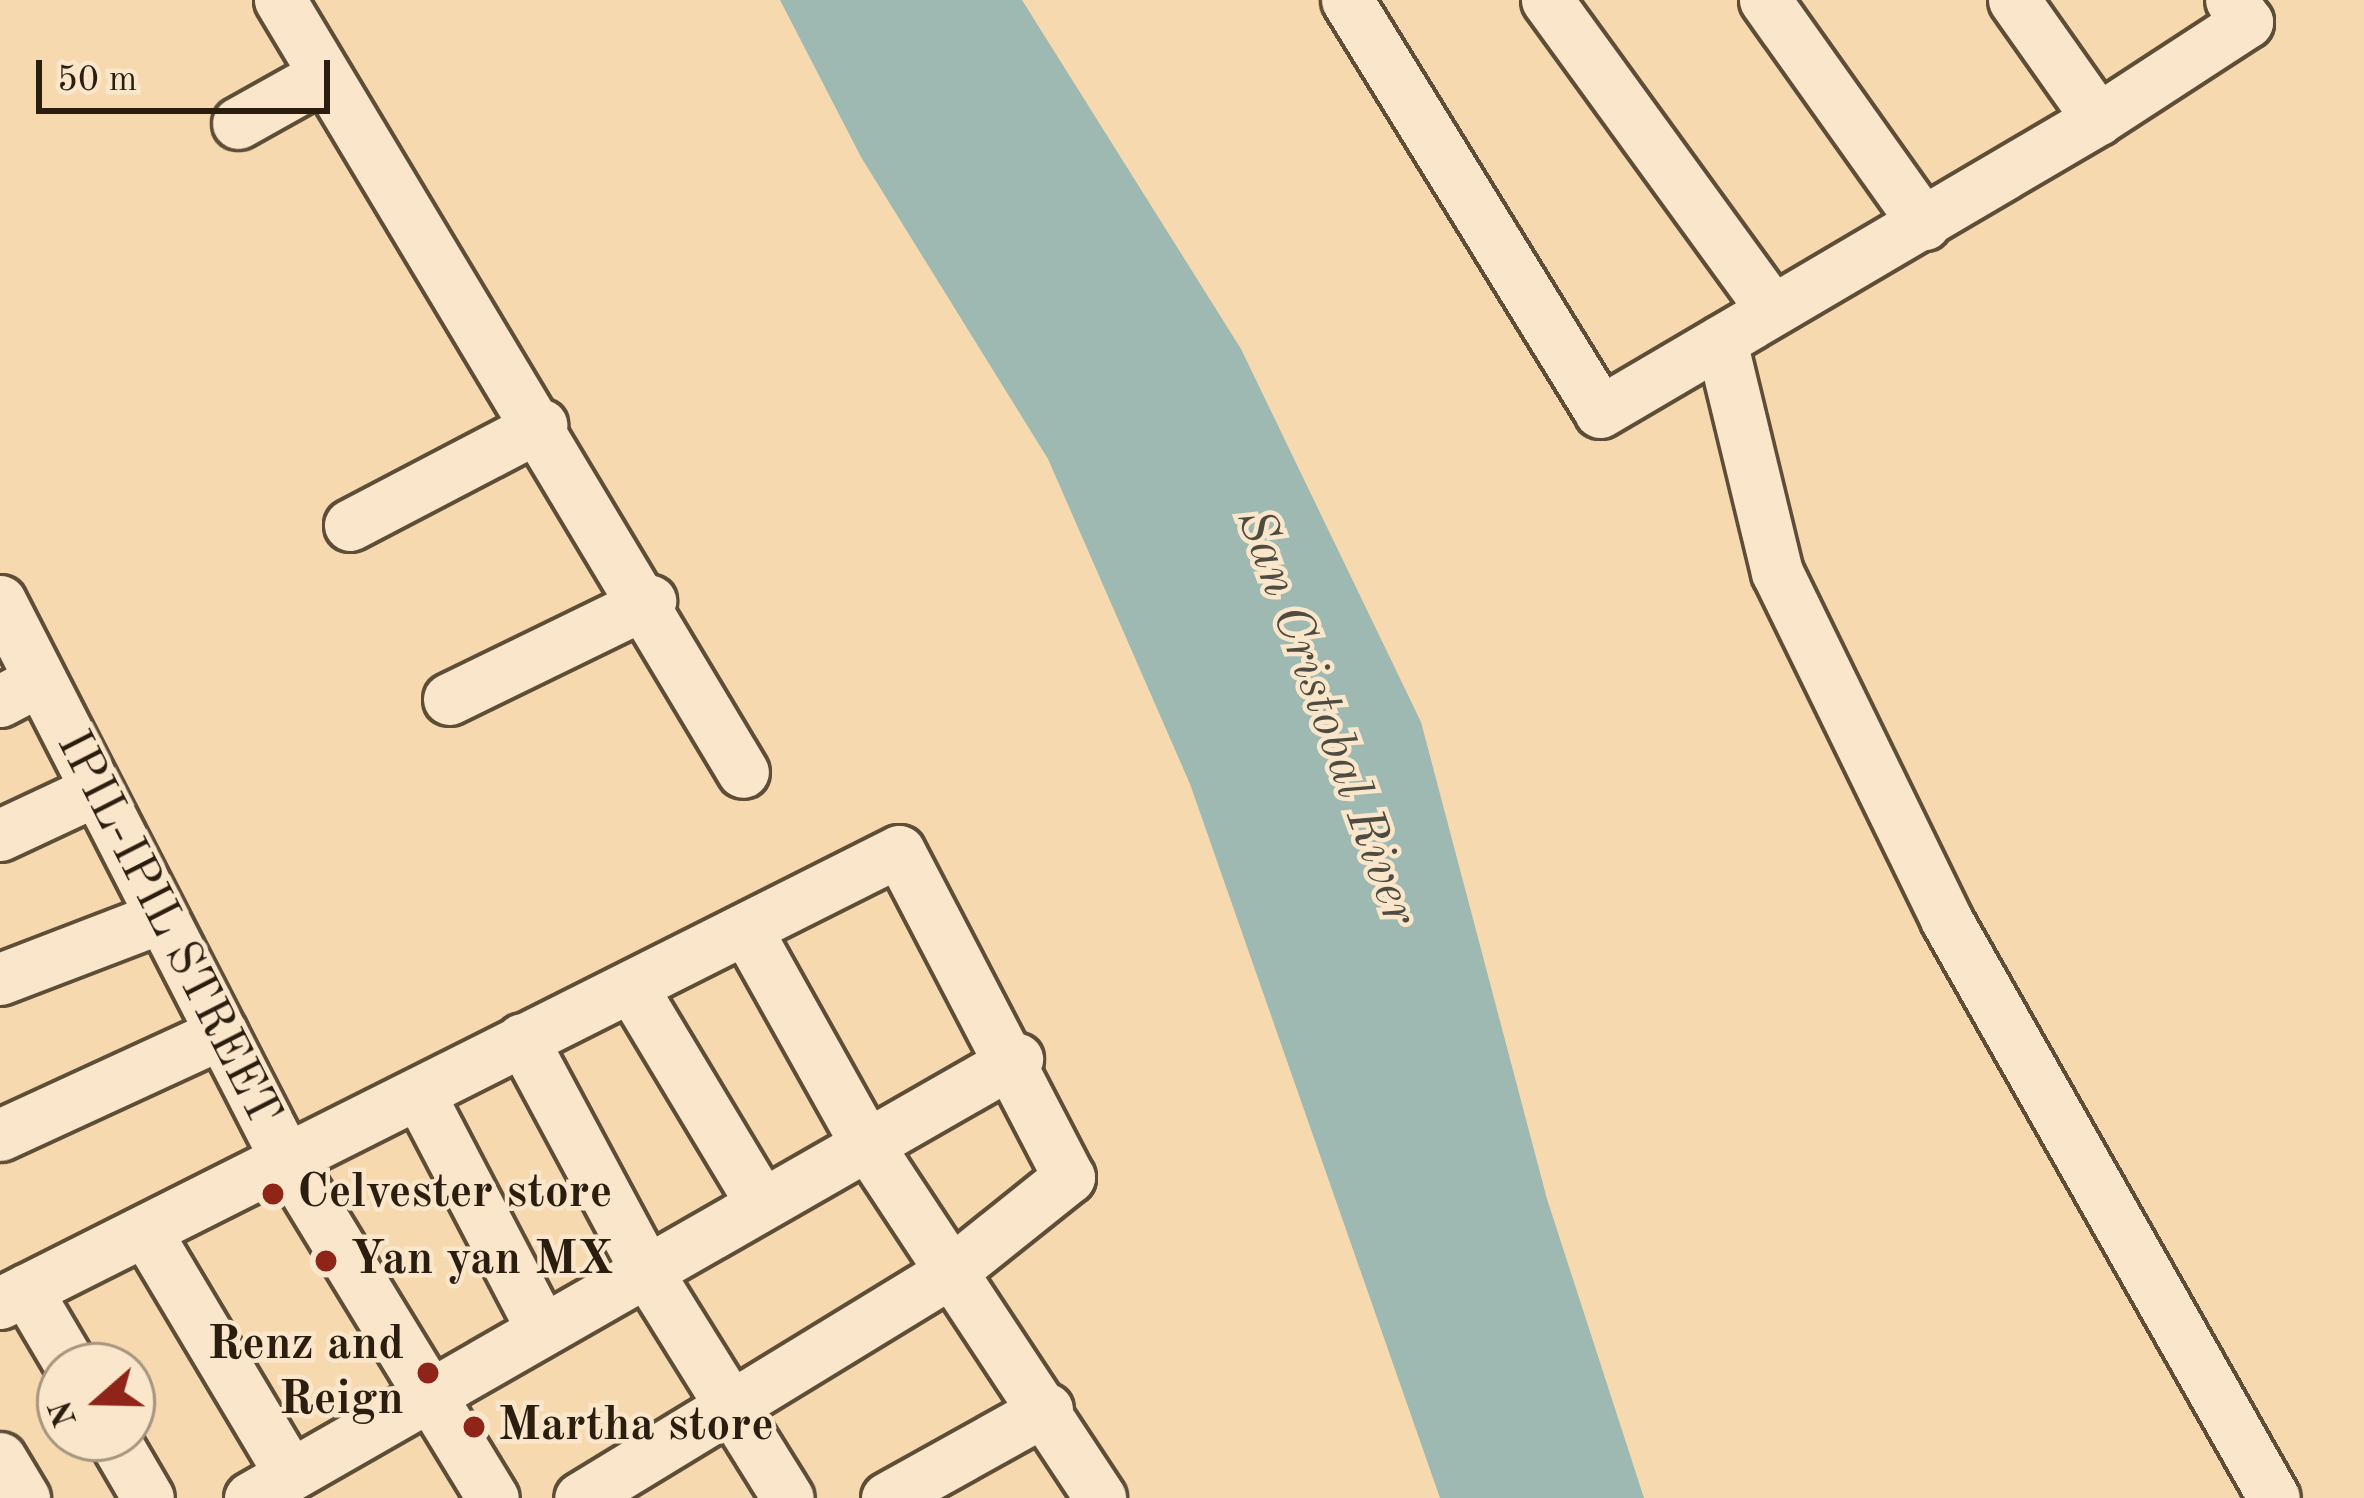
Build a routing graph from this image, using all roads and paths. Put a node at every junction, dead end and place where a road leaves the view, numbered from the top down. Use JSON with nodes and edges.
{"nodes":[{"id":1,"x":280,"y":0,"type":"edge"},
{"id":2,"x":1347,"y":0,"type":"edge"},
{"id":3,"x":1547,"y":0,"type":"edge"},
{"id":4,"x":1765,"y":0,"type":"edge"},
{"id":5,"x":2014,"y":0,"type":"edge"},
{"id":6,"x":2231,"y":0,"type":"edge"},
{"id":7,"x":324,"y":75,"type":"junction"},
{"id":8,"x":2098,"y":119,"type":"junction"},
{"id":9,"x":238,"y":124,"type":"dead end"},
{"id":10,"x":1924,"y":224,"type":"junction"},
{"id":11,"x":1771,"y":308,"type":"junction"},
{"id":12,"x":1721,"y":341,"type":"junction"},
{"id":13,"x":541,"y":425,"type":"junction"},
{"id":14,"x":350,"y":526,"type":"dead end"},
{"id":15,"x":0,"y":601,"type":"edge"},
{"id":16,"x":650,"y":602,"type":"junction"},
{"id":17,"x":20,"y":690,"type":"edge"},
{"id":18,"x":449,"y":699,"type":"dead end"},
{"id":19,"x":743,"y":772,"type":"dead end"},
{"id":20,"x":92,"y":792,"type":"junction"},
{"id":21,"x":0,"y":835,"type":"edge"},
{"id":22,"x":159,"y":918,"type":"junction"},
{"id":23,"x":746,"y":929,"type":"junction"},
{"id":24,"x":0,"y":979,"type":"edge"},
{"id":25,"x":632,"y":988,"type":"junction"},
{"id":26,"x":222,"y":1033,"type":"junction"},
{"id":27,"x":522,"y":1039,"type":"junction"},
{"id":28,"x":1017,"y":1059,"type":"junction"},
{"id":29,"x":419,"y":1094,"type":"junction"},
{"id":30,"x":0,"y":1135,"type":"edge"},
{"id":31,"x":863,"y":1138,"type":"junction"},
{"id":32,"x":287,"y":1161,"type":"junction"},
{"id":33,"x":759,"y":1199,"type":"junction"},
{"id":34,"x":146,"y":1232,"type":"junction"},
{"id":35,"x":644,"y":1268,"type":"junction"},
{"id":36,"x":949,"y":1273,"type":"junction"},
{"id":37,"x":13,"y":1296,"type":"edge"},
{"id":38,"x":542,"y":1329,"type":"junction"},
{"id":39,"x":50,"y":1342,"type":"edge"},
{"id":40,"x":434,"y":1398,"type":"junction"},
{"id":41,"x":733,"y":1405,"type":"junction"},
{"id":42,"x":1048,"y":1409,"type":"junction"},
{"id":43,"x":0,"y":1458,"type":"edge"},
{"id":44,"x":127,"y":1462,"type":"edge"},
{"id":45,"x":270,"y":1486,"type":"edge"},
{"id":46,"x":912,"y":1492,"type":"edge"},
{"id":47,"x":23,"y":1498,"type":"edge"},
{"id":48,"x":148,"y":1498,"type":"edge"},
{"id":49,"x":493,"y":1498,"type":"edge"},
{"id":50,"x":580,"y":1498,"type":"edge"},
{"id":51,"x":788,"y":1498,"type":"edge"},
{"id":52,"x":1100,"y":1498,"type":"edge"},
{"id":53,"x":2273,"y":1498,"type":"edge"}],
"edges":[{"from":1,"to":7,"type":"street"},
{"from":2,"to":12,"type":"street"},
{"from":3,"to":11,"type":"street"},
{"from":4,"to":10,"type":"street"},
{"from":5,"to":8,"type":"street"},
{"from":6,"to":8,"type":"street"},
{"from":7,"to":9,"type":"street"},
{"from":7,"to":13,"type":"street"},
{"from":8,"to":10,"type":"street"},
{"from":10,"to":11,"type":"street"},
{"from":11,"to":12,"type":"street"},
{"from":12,"to":53,"type":"street"},
{"from":13,"to":14,"type":"street"},
{"from":13,"to":16,"type":"street"},
{"from":15,"to":17,"type":"street","name":"IPIL-IPIL STREET"},
{"from":16,"to":18,"type":"street"},
{"from":16,"to":19,"type":"street"},
{"from":17,"to":20,"type":"street","name":"IPIL-IPIL STREET"},
{"from":20,"to":21,"type":"street"},
{"from":20,"to":22,"type":"street","name":"IPIL-IPIL STREET"},
{"from":22,"to":24,"type":"street"},
{"from":22,"to":26,"type":"street","name":"IPIL-IPIL STREET"},
{"from":23,"to":25,"type":"street"},
{"from":23,"to":28,"type":"street"},
{"from":23,"to":31,"type":"street"},
{"from":25,"to":27,"type":"street"},
{"from":25,"to":33,"type":"street"},
{"from":26,"to":30,"type":"street"},
{"from":26,"to":32,"type":"street","name":"IPIL-IPIL STREET"},
{"from":27,"to":29,"type":"street"},
{"from":27,"to":35,"type":"street"},
{"from":28,"to":31,"type":"street"},
{"from":28,"to":36,"type":"street"},
{"from":29,"to":32,"type":"street"},
{"from":29,"to":38,"type":"street"},
{"from":31,"to":33,"type":"street"},
{"from":31,"to":36,"type":"street"},
{"from":32,"to":34,"type":"street"},
{"from":32,"to":40,"type":"street","name":"IPIL-IPIL STREET"},
{"from":33,"to":35,"type":"street"},
{"from":34,"to":37,"type":"street"},
{"from":34,"to":45,"type":"street"},
{"from":35,"to":38,"type":"street"},
{"from":35,"to":41,"type":"street"},
{"from":36,"to":41,"type":"street"},
{"from":36,"to":42,"type":"street"},
{"from":37,"to":39,"type":"street"},
{"from":38,"to":40,"type":"street"},
{"from":40,"to":45,"type":"street"},
{"from":40,"to":49,"type":"street","name":"IPIL-IPIL STREET"},
{"from":41,"to":50,"type":"street"},
{"from":41,"to":51,"type":"street"},
{"from":42,"to":46,"type":"street"},
{"from":42,"to":52,"type":"street"},
{"from":43,"to":47,"type":"street"},
{"from":44,"to":48,"type":"street"}]}
